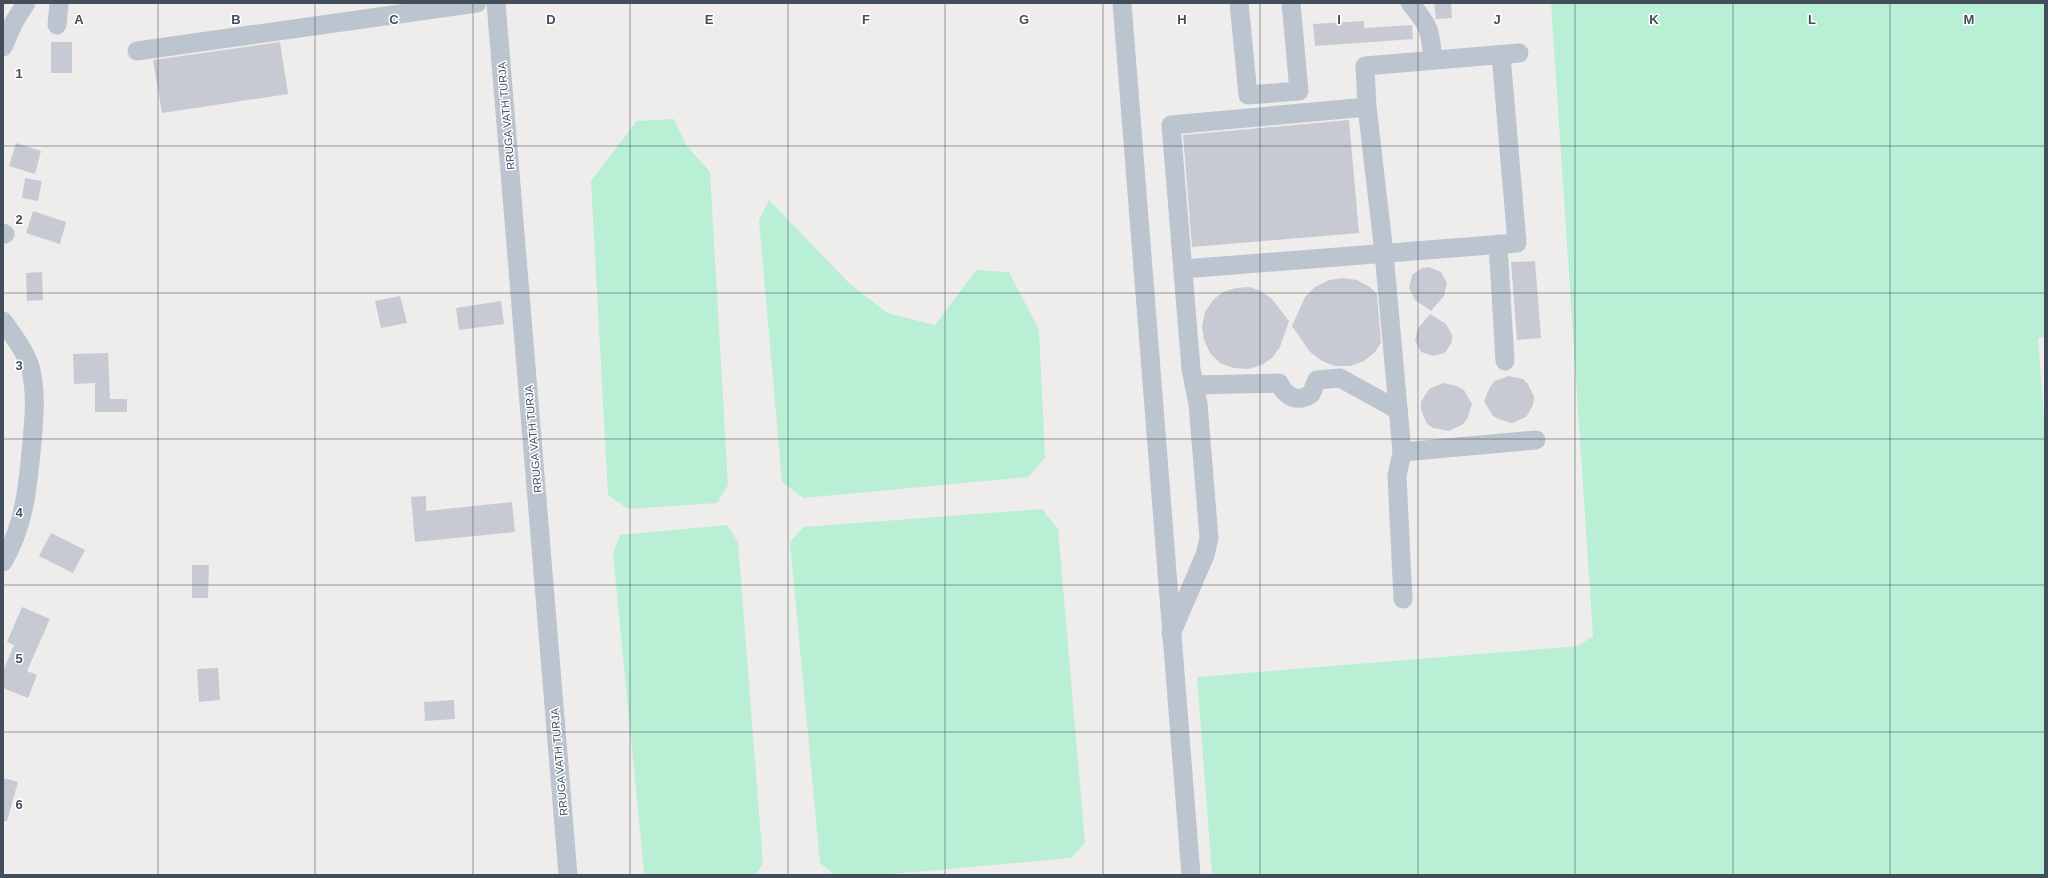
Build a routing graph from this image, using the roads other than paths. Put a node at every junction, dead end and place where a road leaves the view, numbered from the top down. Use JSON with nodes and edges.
{"nodes":[{"id":1,"x":26,"y":3,"type":"edge"},
{"id":2,"x":59,"y":3,"type":"edge"},
{"id":3,"x":477,"y":3,"type":"edge"},
{"id":4,"x":496,"y":3,"type":"edge"},
{"id":5,"x":1122,"y":3,"type":"edge"},
{"id":6,"x":1239,"y":3,"type":"edge"},
{"id":7,"x":1291,"y":3,"type":"edge"},
{"id":8,"x":1410,"y":3,"type":"edge"},
{"id":9,"x":57,"y":25,"type":"dead end"},
{"id":10,"x":3,"y":47,"type":"edge"},
{"id":11,"x":137,"y":51,"type":"dead end"},
{"id":12,"x":1433,"y":60,"type":"junction"},
{"id":13,"x":1366,"y":107,"type":"junction"},
{"id":14,"x":1498,"y":244,"type":"junction"},
{"id":15,"x":1384,"y":253,"type":"junction"},
{"id":16,"x":1183,"y":269,"type":"junction"},
{"id":17,"x":3,"y":321,"type":"edge"},
{"id":18,"x":1505,"y":361,"type":"dead end"},
{"id":19,"x":1194,"y":386,"type":"junction"},
{"id":20,"x":1398,"y":410,"type":"junction"},
{"id":21,"x":1536,"y":440,"type":"dead end"},
{"id":22,"x":1402,"y":452,"type":"junction"},
{"id":23,"x":3,"y":562,"type":"edge"},
{"id":24,"x":1403,"y":599,"type":"dead end"},
{"id":25,"x":1171,"y":634,"type":"junction"},
{"id":26,"x":568,"y":875,"type":"edge"},
{"id":27,"x":1191,"y":875,"type":"edge"}],
"edges":[{"from":1,"to":10,"type":"street"},
{"from":2,"to":9,"type":"street"},
{"from":3,"to":11,"type":"street"},
{"from":4,"to":26,"type":"street","name":"RRUGA VATH TURJA"},
{"from":5,"to":25,"type":"street"},
{"from":6,"to":7,"type":"street"},
{"from":8,"to":12,"type":"street"},
{"from":12,"to":13,"type":"street"},
{"from":12,"to":14,"type":"street"},
{"from":13,"to":15,"type":"street"},
{"from":13,"to":16,"type":"street"},
{"from":14,"to":15,"type":"street"},
{"from":14,"to":18,"type":"street"},
{"from":15,"to":16,"type":"street"},
{"from":15,"to":20,"type":"street"},
{"from":16,"to":19,"type":"street"},
{"from":17,"to":23,"type":"street"},
{"from":19,"to":20,"type":"street"},
{"from":19,"to":25,"type":"street"},
{"from":20,"to":22,"type":"street"},
{"from":21,"to":22,"type":"street"},
{"from":22,"to":24,"type":"street"},
{"from":25,"to":27,"type":"street"}]}
